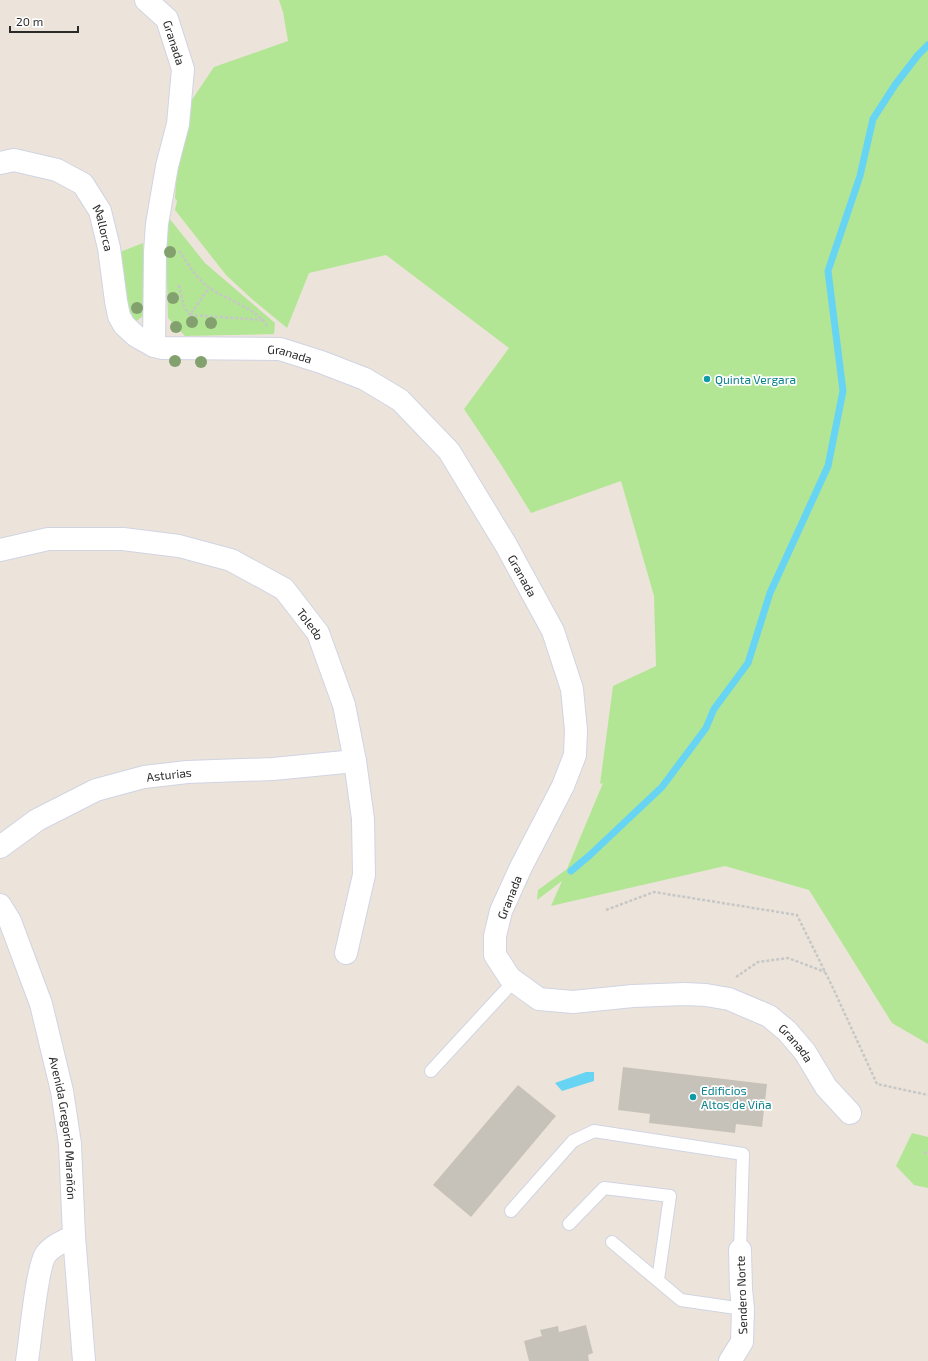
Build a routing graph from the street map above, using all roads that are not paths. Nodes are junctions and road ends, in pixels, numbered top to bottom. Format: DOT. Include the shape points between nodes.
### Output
graph roads {
  1 [pos="146,0"];
  2 [pos="0,163"];
  3 [pos="154,346"];
  4 [pos="0,550"];
  5 [pos="355,761"];
  6 [pos="0,847"];
  7 [pos="0,905"];
  8 [pos="346,953"];
  9 [pos="514,981"];
  10 [pos="431,1071"];
  11 [pos="850,1112"];
  12 [pos="511,1211"];
  13 [pos="569,1224"];
  14 [pos="74,1236"];
  15 [pos="612,1242"];
  16 [pos="740,1250"];
  17 [pos="658,1280"];
  18 [pos="743,1309"];
  19 [pos="27,1361"];
  20 [pos="84,1361"];
  21 [pos="730,1361"];
  1 -- 3 [label="street, Granada" via="167,19 183,69 178,124 167,166 157,224"];
  2 -- 3 [label="street, Mallorca" via="14,160 57,170 82,184 100,211 110,248 119,316 124,325 136,336"];
  3 -- 9 [label="street, Granada" via="280,349 365,379 400,400 449,451 506,545 553,630 572,689 576,730 575,755 563,786 501,910 495,936 495,955"];
  4 -- 5 [label="street, Toledo" via="48,539 123,539 179,546 231,560 284,588 318,633 344,705"];
  5 -- 6 [label="street, Asturias" via="273,769 187,772 144,778 96,790 37,820"];
  5 -- 8 [label="street, Toledo" via="363,819 364,876"];
  7 -- 14 [label="street, Avenida Gregorio Marañón" via="10,921 41,1004 62,1091 70,1144"];
  9 -- 10 [label="lane"];
  9 -- 11 [label="street, Granada" via="539,999 573,1002 685,994 729,999 769,1016 787,1031 805,1052 826,1087"];
  12 -- 16 [label="lane" via="573,1141 594,1131 743,1154"];
  13 -- 17 [label="lane" via="604,1188 670,1196"];
  14 -- 19 [label="street" via="54,1246 44,1255 38,1278"];
  14 -- 20 [label="street, Avenida Gregorio Marañón"];
  15 -- 17 [label="lane"];
  16 -- 18 [label="street, Sendero Norte"];
  17 -- 18 [label="lane" via="681,1300"];
  18 -- 21 [label="street, Sendero Norte" via="742,1342"];
}
